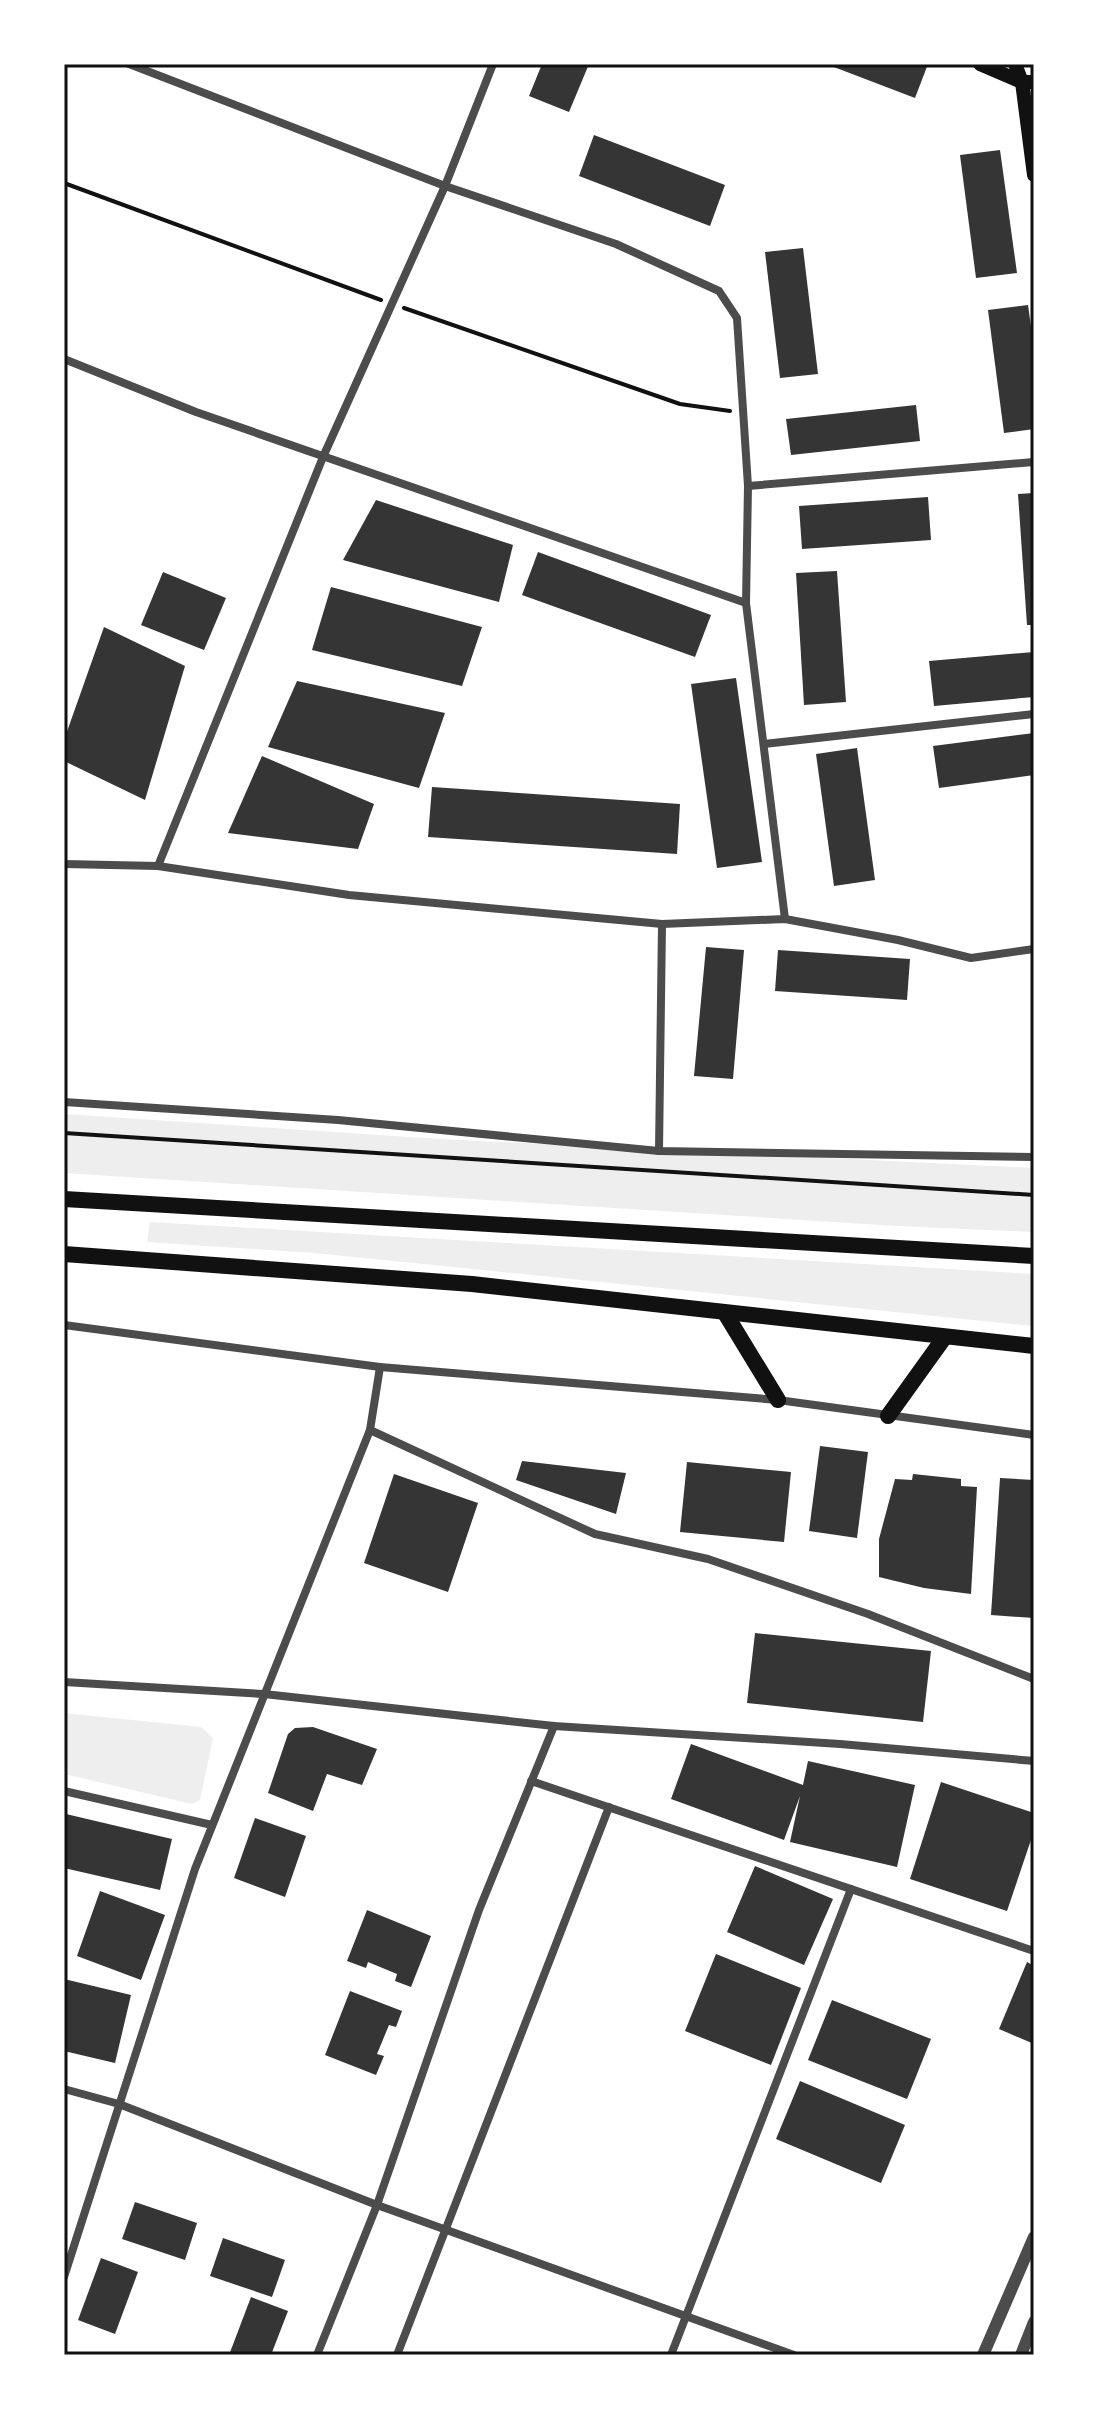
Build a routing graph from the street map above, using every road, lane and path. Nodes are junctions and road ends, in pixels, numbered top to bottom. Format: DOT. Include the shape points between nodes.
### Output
graph roads {
  1 [pos="129,64"];
  2 [pos="493,64"];
  3 [pos="980,64"];
  4 [pos="1015,64"];
  5 [pos="1028,82"];
  6 [pos="1034,175"];
  7 [pos="445,186"];
  8 [pos="64,359"];
  9 [pos="323,457"];
  10 [pos="1034,462"];
  11 [pos="748,486"];
  12 [pos="746,603"];
  13 [pos="1034,714"];
  14 [pos="764,744"];
  15 [pos="64,864"];
  16 [pos="158,866"];
  17 [pos="785,919"];
  18 [pos="662,924"];
  19 [pos="1034,949"];
  20 [pos="64,1102"];
  21 [pos="64,1133"];
  22 [pos="659,1151"];
  23 [pos="1034,1157"];
  24 [pos="1034,1195"];
  25 [pos="64,1199"];
  26 [pos="64,1254"];
  27 [pos="1034,1256"];
  28 [pos="725,1313"];
  29 [pos="64,1325"];
  30 [pos="944,1338"];
  31 [pos="1034,1346"];
  32 [pos="380,1367"];
  33 [pos="778,1400"];
  34 [pos="888,1416"];
  35 [pos="370,1430"];
  36 [pos="1034,1435"];
  37 [pos="1034,1679"];
  38 [pos="64,1682"];
  39 [pos="264,1694"];
  40 [pos="554,1726"];
  41 [pos="1034,1761"];
  42 [pos="531,1781"];
  43 [pos="64,1791"];
  44 [pos="609,1807"];
  45 [pos="212,1825"];
  46 [pos="851,1889"];
  47 [pos="1034,1951"];
  48 [pos="64,2089"];
  49 [pos="119,2104"];
  50 [pos="377,2205"];
  51 [pos="446,2229"];
  52 [pos="1034,2237"];
  53 [pos="64,2277"];
  54 [pos="688,2316"];
  55 [pos="1034,2322"];
  56 [pos="317,2355"];
  57 [pos="397,2355"];
  58 [pos="671,2355"];
  59 [pos="794,2355"];
  60 [pos="983,2355"];
  61 [pos="1021,2355"];
  1 -- 7 [label="street"];
  2 -- 7 [label="street"];
  3 -- 5 [label="main road"];
  4 -- 5 [label="main road"];
  5 -- 6 [label="main road"];
  7 -- 9 [label="street"];
  7 -- 11 [label="street" via="616,244 719,291 737,318"];
  8 -- 9 [label="street"];
  9 -- 12 [label="street"];
  9 -- 16 [label="street"];
  10 -- 11 [label="street"];
  11 -- 12 [label="street"];
  12 -- 14 [label="street"];
  13 -- 14 [label="street"];
  14 -- 17 [label="street"];
  15 -- 16 [label="street"];
  16 -- 18 [label="street" via="349,895"];
  17 -- 18 [label="street"];
  17 -- 19 [label="street" via="971,958"];
  18 -- 22 [label="street"];
  20 -- 22 [label="street" via="338,1120"];
  21 -- 24 [label="path"];
  22 -- 23 [label="street"];
  25 -- 27 [label="highway"];
  26 -- 28 [label="highway" via="472,1284"];
  28 -- 30 [label="highway"];
  28 -- 33 [label="highway"];
  29 -- 32 [label="street"];
  30 -- 31 [label="highway"];
  30 -- 34 [label="highway"];
  32 -- 33 [label="street"];
  32 -- 35 [label="street"];
  33 -- 34 [label="street"];
  34 -- 36 [label="street"];
  35 -- 37 [label="street" via="595,1534 708,1559"];
  35 -- 39 [label="street"];
  38 -- 39 [label="street"];
  39 -- 40 [label="street"];
  39 -- 45 [label="street"];
  40 -- 41 [label="street"];
  40 -- 42 [label="street"];
  42 -- 44 [label="street"];
  42 -- 50 [label="street" via="479,1910"];
  43 -- 45 [label="street"];
  44 -- 46 [label="street"];
  44 -- 51 [label="street"];
  45 -- 49 [label="street"];
  46 -- 47 [label="street"];
  46 -- 54 [label="street"];
  48 -- 49 [label="street"];
  49 -- 50 [label="street"];
  49 -- 53 [label="street"];
  50 -- 51 [label="street"];
  50 -- 56 [label="street"];
  51 -- 54 [label="street"];
  51 -- 57 [label="street"];
  52 -- 60 [label="street"];
  54 -- 58 [label="street"];
  54 -- 59 [label="street"];
  55 -- 61 [label="street"];
}
